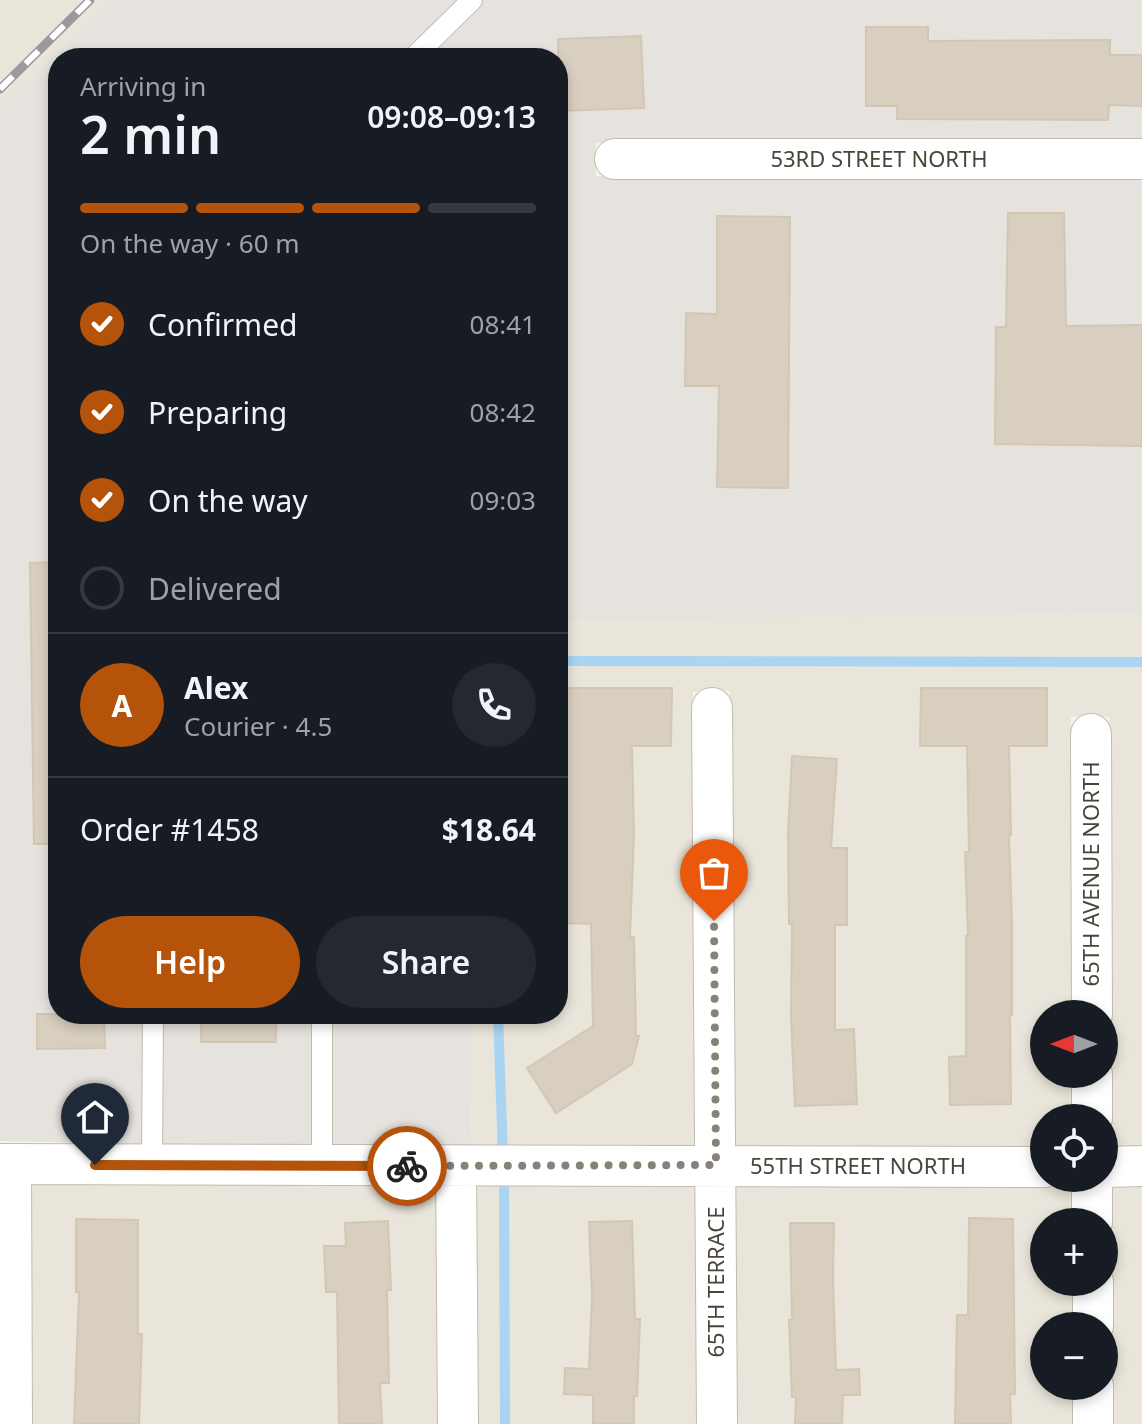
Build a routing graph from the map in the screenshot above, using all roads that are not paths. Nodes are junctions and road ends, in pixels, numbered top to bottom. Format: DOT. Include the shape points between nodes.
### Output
graph roads {
  1 [pos="472,0"];
  2 [pos="423,48"];
  3 [pos="615,159"];
  4 [pos="1142,159"];
  5 [pos="712,708"];
  6 [pos="1091,734"];
  7 [pos="1092,1000"];
  8 [pos="153,1024"];
  9 [pos="322,1024"];
  10 [pos="6,1164"];
  11 [pos="152,1165"];
  12 [pos="716,1165"];
  13 [pos="322,1166"];
  14 [pos="465,1166"];
  15 [pos="1142,1166"];
  16 [pos="1030,1167"];
  17 [pos="1118,1167"];
  18 [pos="6,1342"];
  19 [pos="1093,1400"];
  20 [pos="12,1424"];
  21 [pos="458,1424"];
  22 [pos="717,1424"];
  23 [pos="1093,1424"];
  1 -- 2 [label="lane"];
  3 -- 4 [label="street, 53RD STREET NORTH"];
  5 -- 12 [label="street, 65TH TERRACE"];
  6 -- 7 [label="street, 65TH AVENUE NORTH"];
  8 -- 11 [label="lane"];
  9 -- 13 [label="lane"];
  10 -- 11 [label="street, 55TH STREET NORTH"];
  10 -- 18 [label="street"];
  11 -- 13 [label="street, 55TH STREET NORTH"];
  12 -- 14 [label="street, 55TH STREET NORTH"];
  12 -- 16 [label="street, 55TH STREET NORTH"];
  12 -- 22 [label="street, 65TH TERRACE"];
  13 -- 14 [label="street, 55TH STREET NORTH"];
  14 -- 21 [label="street"];
  15 -- 17 [label="street"];
  18 -- 20 [label="street"];
  19 -- 23 [label="street"];
}
